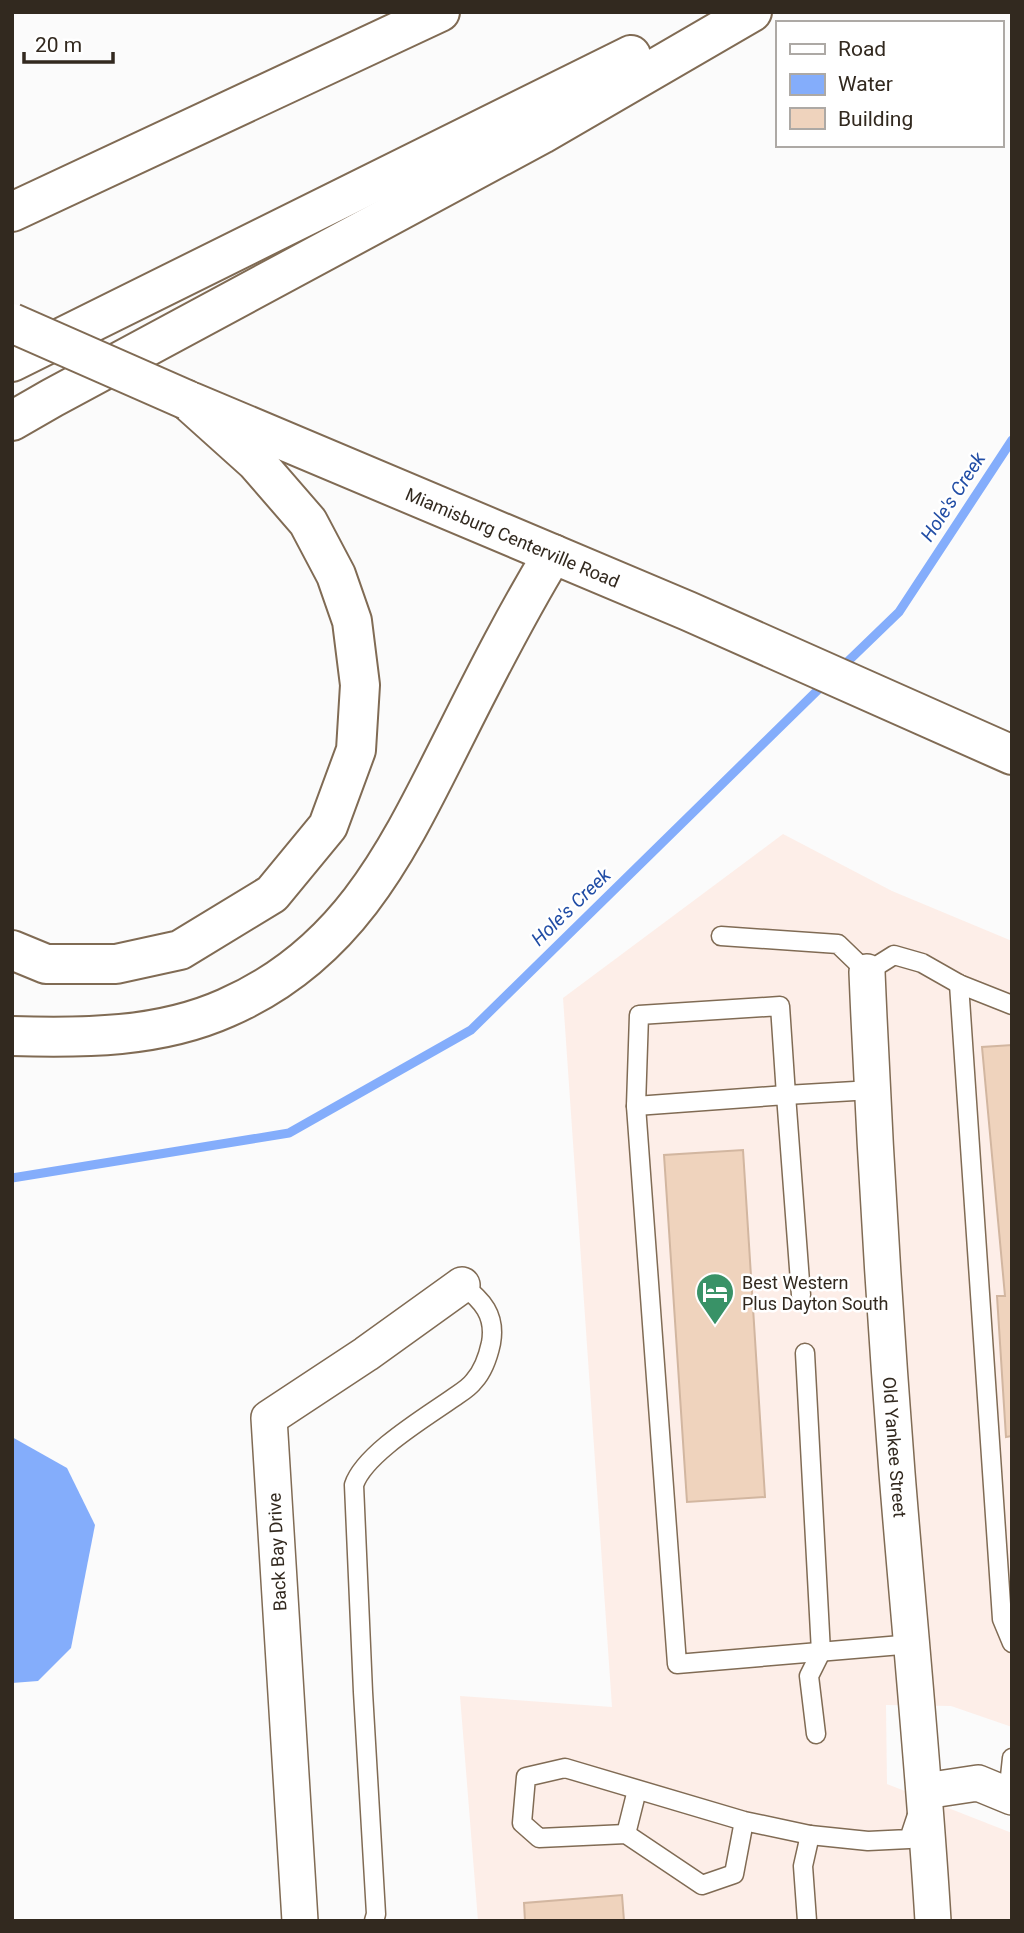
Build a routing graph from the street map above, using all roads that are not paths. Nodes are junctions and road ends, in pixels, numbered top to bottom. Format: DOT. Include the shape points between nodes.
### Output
graph roads {
  1 [pos="440,12"];
  2 [pos="718,12"];
  3 [pos="752,12"];
  4 [pos="12,212"];
  5 [pos="12,323"];
  6 [pos="12,362"];
  7 [pos="187,400"];
  8 [pos="12,421"];
  9 [pos="553,554"];
  10 [pos="1012,755"];
  11 [pos="721,936"];
  12 [pos="12,950"];
  13 [pos="867,972"];
  14 [pos="959,985"];
  15 [pos="1012,1006"];
  16 [pos="12,1036"];
  17 [pos="872,1090"];
  18 [pos="786,1095"];
  19 [pos="636,1106"];
  20 [pos="462,1285"];
  21 [pos="801,1295"];
  22 [pos="805,1353"];
  23 [pos="1012,1643"];
  24 [pos="913,1644"];
  25 [pos="821,1652"];
  26 [pos="816,1734"];
  27 [pos="1012,1758"];
  28 [pos="637,1790"];
  29 [pos="925,1791"];
  30 [pos="1010,1796"];
  31 [pos="744,1821"];
  32 [pos="625,1833"];
  33 [pos="810,1835"];
  34 [pos="300,1921"];
  35 [pos="374,1921"];
  36 [pos="807,1921"];
  37 [pos="933,1921"];
  1 -- 4 [label="main road"];
  2 -- 6 [label="main road"];
  3 -- 8 [label="main road" via="542,134"];
  5 -- 7 [label="main road, Miamisburg Centerville Road, bridge"];
  7 -- 9 [label="main road, Miamisburg Centerville Road"];
  7 -- 12 [label="main road" via="256,461 308,522 336,575 352,621 360,685 356,750 328,826 272,894 180,950 116,964 46,964"];
  9 -- 10 [label="main road, Miamisburg Centerville Road"];
  9 -- 16 [label="main road" via="516,616 401,842 339,928 298,967 224,1009 185,1022 76,1038"];
  11 -- 13 [label="lane" via="838,944"];
  13 -- 14 [label="lane" via="894,955 922,963"];
  13 -- 17 [label="street, Old Yankee Street"];
  14 -- 15 [label="lane"];
  14 -- 23 [label="lane" via="1002,1619"];
  17 -- 18 [label="lane"];
  17 -- 24 [label="street, Old Yankee Street"];
  18 -- 19 [label="lane"];
  18 -- 19 [label="lane" via="780,1006 639,1015"];
  18 -- 21 [label="lane"];
  19 -- 25 [label="lane" via="677,1664"];
  20 -- 34 [label="street, Back Bay Drive" via="269,1418"];
  20 -- 35 [label="lane" via="481,1299 489,1317 492,1335 487,1361 473,1382 358,1472 354,1485"];
  22 -- 25 [label="lane"];
  24 -- 25 [label="lane"];
  24 -- 29 [label="street, Old Yankee Street"];
  25 -- 26 [label="lane" via="809,1676"];
  27 -- 30 [label="lane"];
  28 -- 31 [label="lane"];
  28 -- 32 [label="lane"];
  28 -- 32 [label="lane" via="565,1768 526,1777 522,1823 539,1838"];
  29 -- 30 [label="street" via="978,1783"];
  29 -- 33 [label="lane" via="909,1839 868,1842"];
  29 -- 37 [label="street, Old Yankee Street"];
  31 -- 32 [label="lane" via="734,1874 702,1885"];
  31 -- 33 [label="lane"];
  33 -- 36 [label="lane" via="803,1866"];
}
